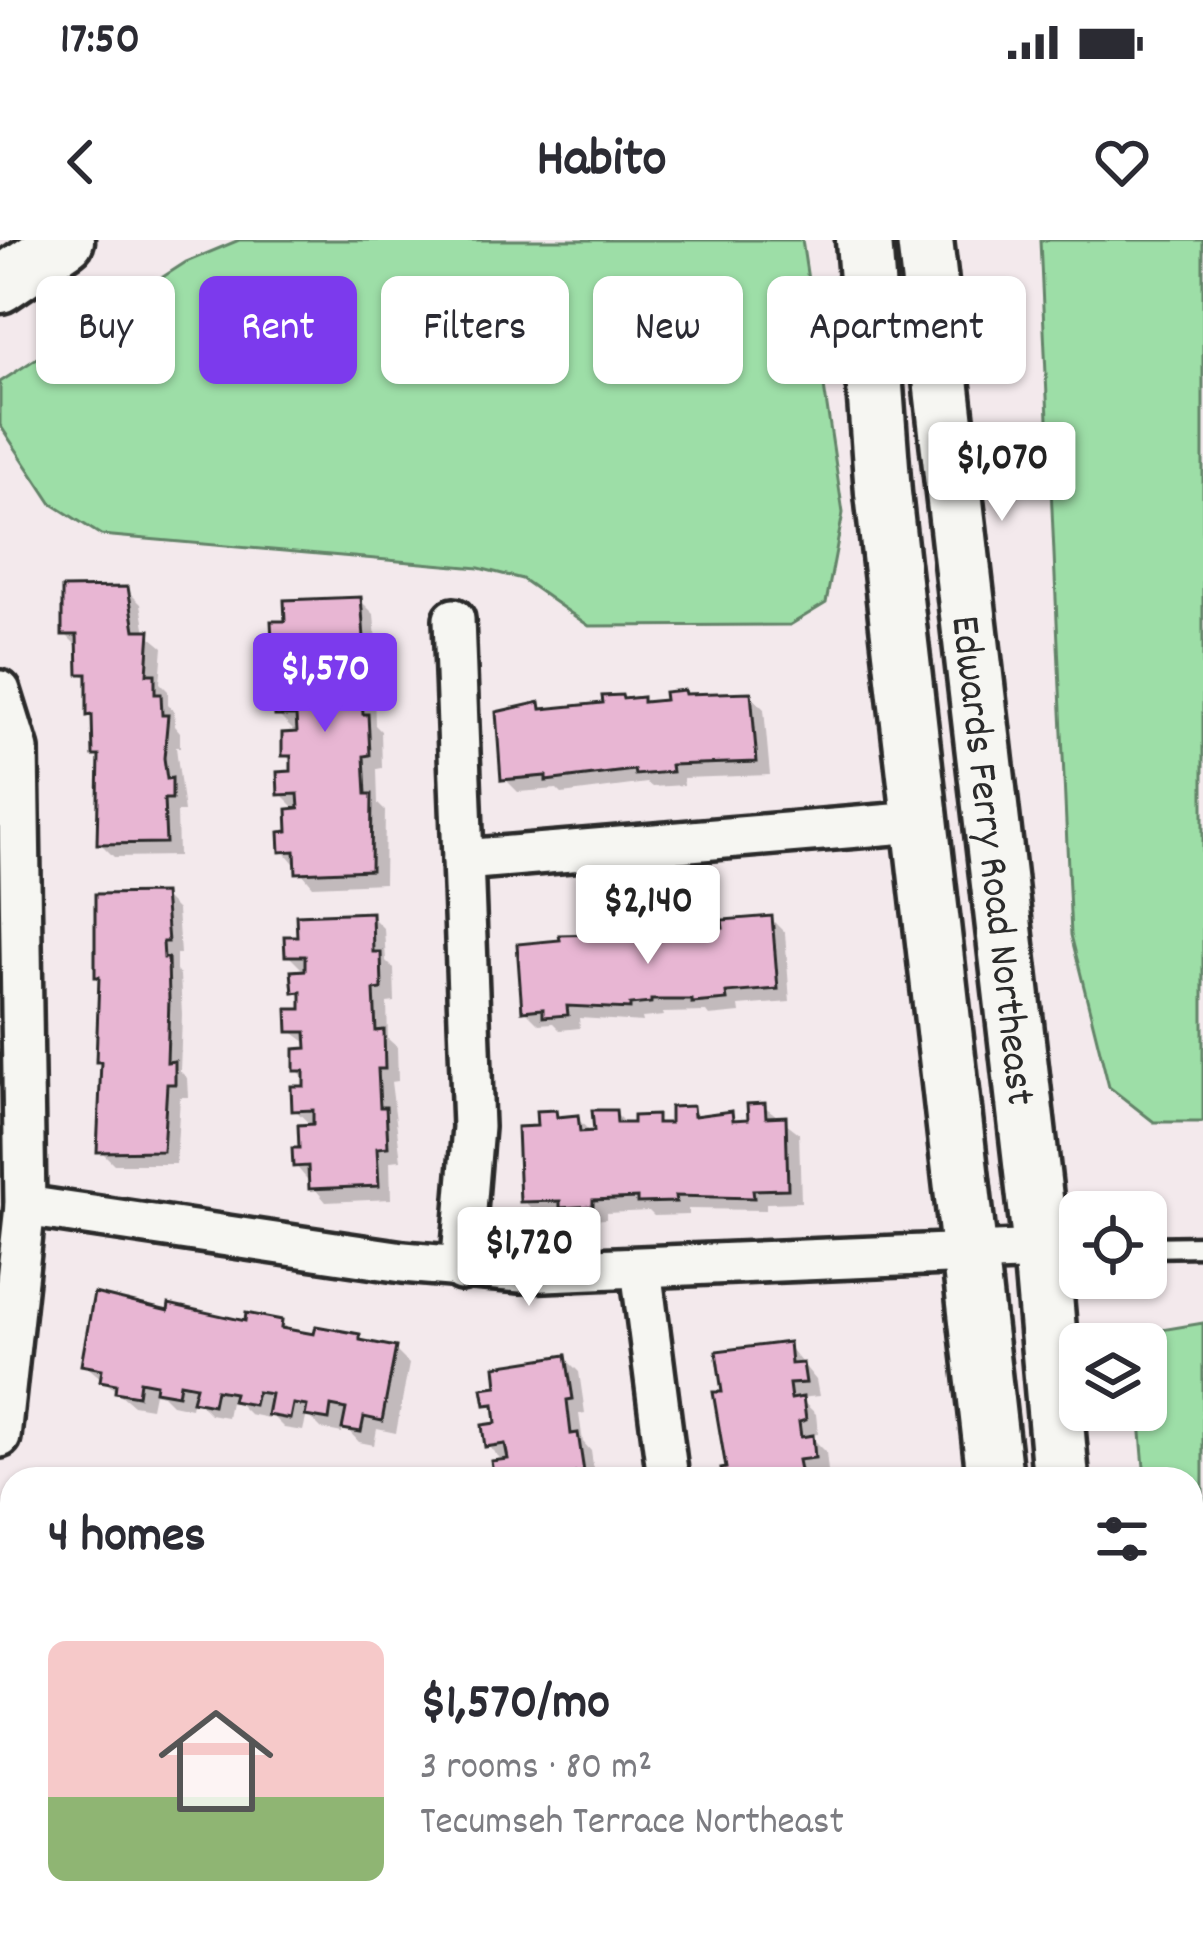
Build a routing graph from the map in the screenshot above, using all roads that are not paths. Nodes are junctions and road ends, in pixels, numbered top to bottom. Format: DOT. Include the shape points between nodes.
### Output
graph roads {
  1 [pos="67,240"];
  2 [pos="864,240"];
  3 [pos="929,256"];
  4 [pos="0,285"];
  5 [pos="454,620"];
  6 [pos="0,691"];
  7 [pos="918,822"];
  8 [pos="463,860"];
  9 [pos="25,1206"];
  10 [pos="1203,1246"];
  11 [pos="1167,1247"];
  12 [pos="1051,1250"];
  13 [pos="968,1252"];
  14 [pos="641,1268"];
  15 [pos="461,1270"];
  16 [pos="0,1437"];
  17 [pos="666,1467"];
  18 [pos="993,1467"];
  19 [pos="1060,1467"];
  1 -- 4 [label="main road"];
  2 -- 7 [label="main road, Edwards Ferry Road Northeast"];
  3 -- 12 [label="main road, Edwards Ferry Road Northeast"];
  5 -- 8 [label="street"];
  6 -- 9 [label="street" via="18,749"];
  7 -- 8 [label="street"];
  7 -- 13 [label="main road, Edwards Ferry Road Northeast"];
  8 -- 15 [label="street" via="473,1127"];
  9 -- 15 [label="street"];
  9 -- 16 [label="street"];
  10 -- 11 [label="lane"];
  12 -- 13 [label="street"];
  12 -- 19 [label="main road, Edwards Ferry Road Northeast"];
  13 -- 14 [label="street"];
  13 -- 18 [label="main road, Edwards Ferry Road Northeast"];
  14 -- 15 [label="street"];
  14 -- 17 [label="street"];
}
